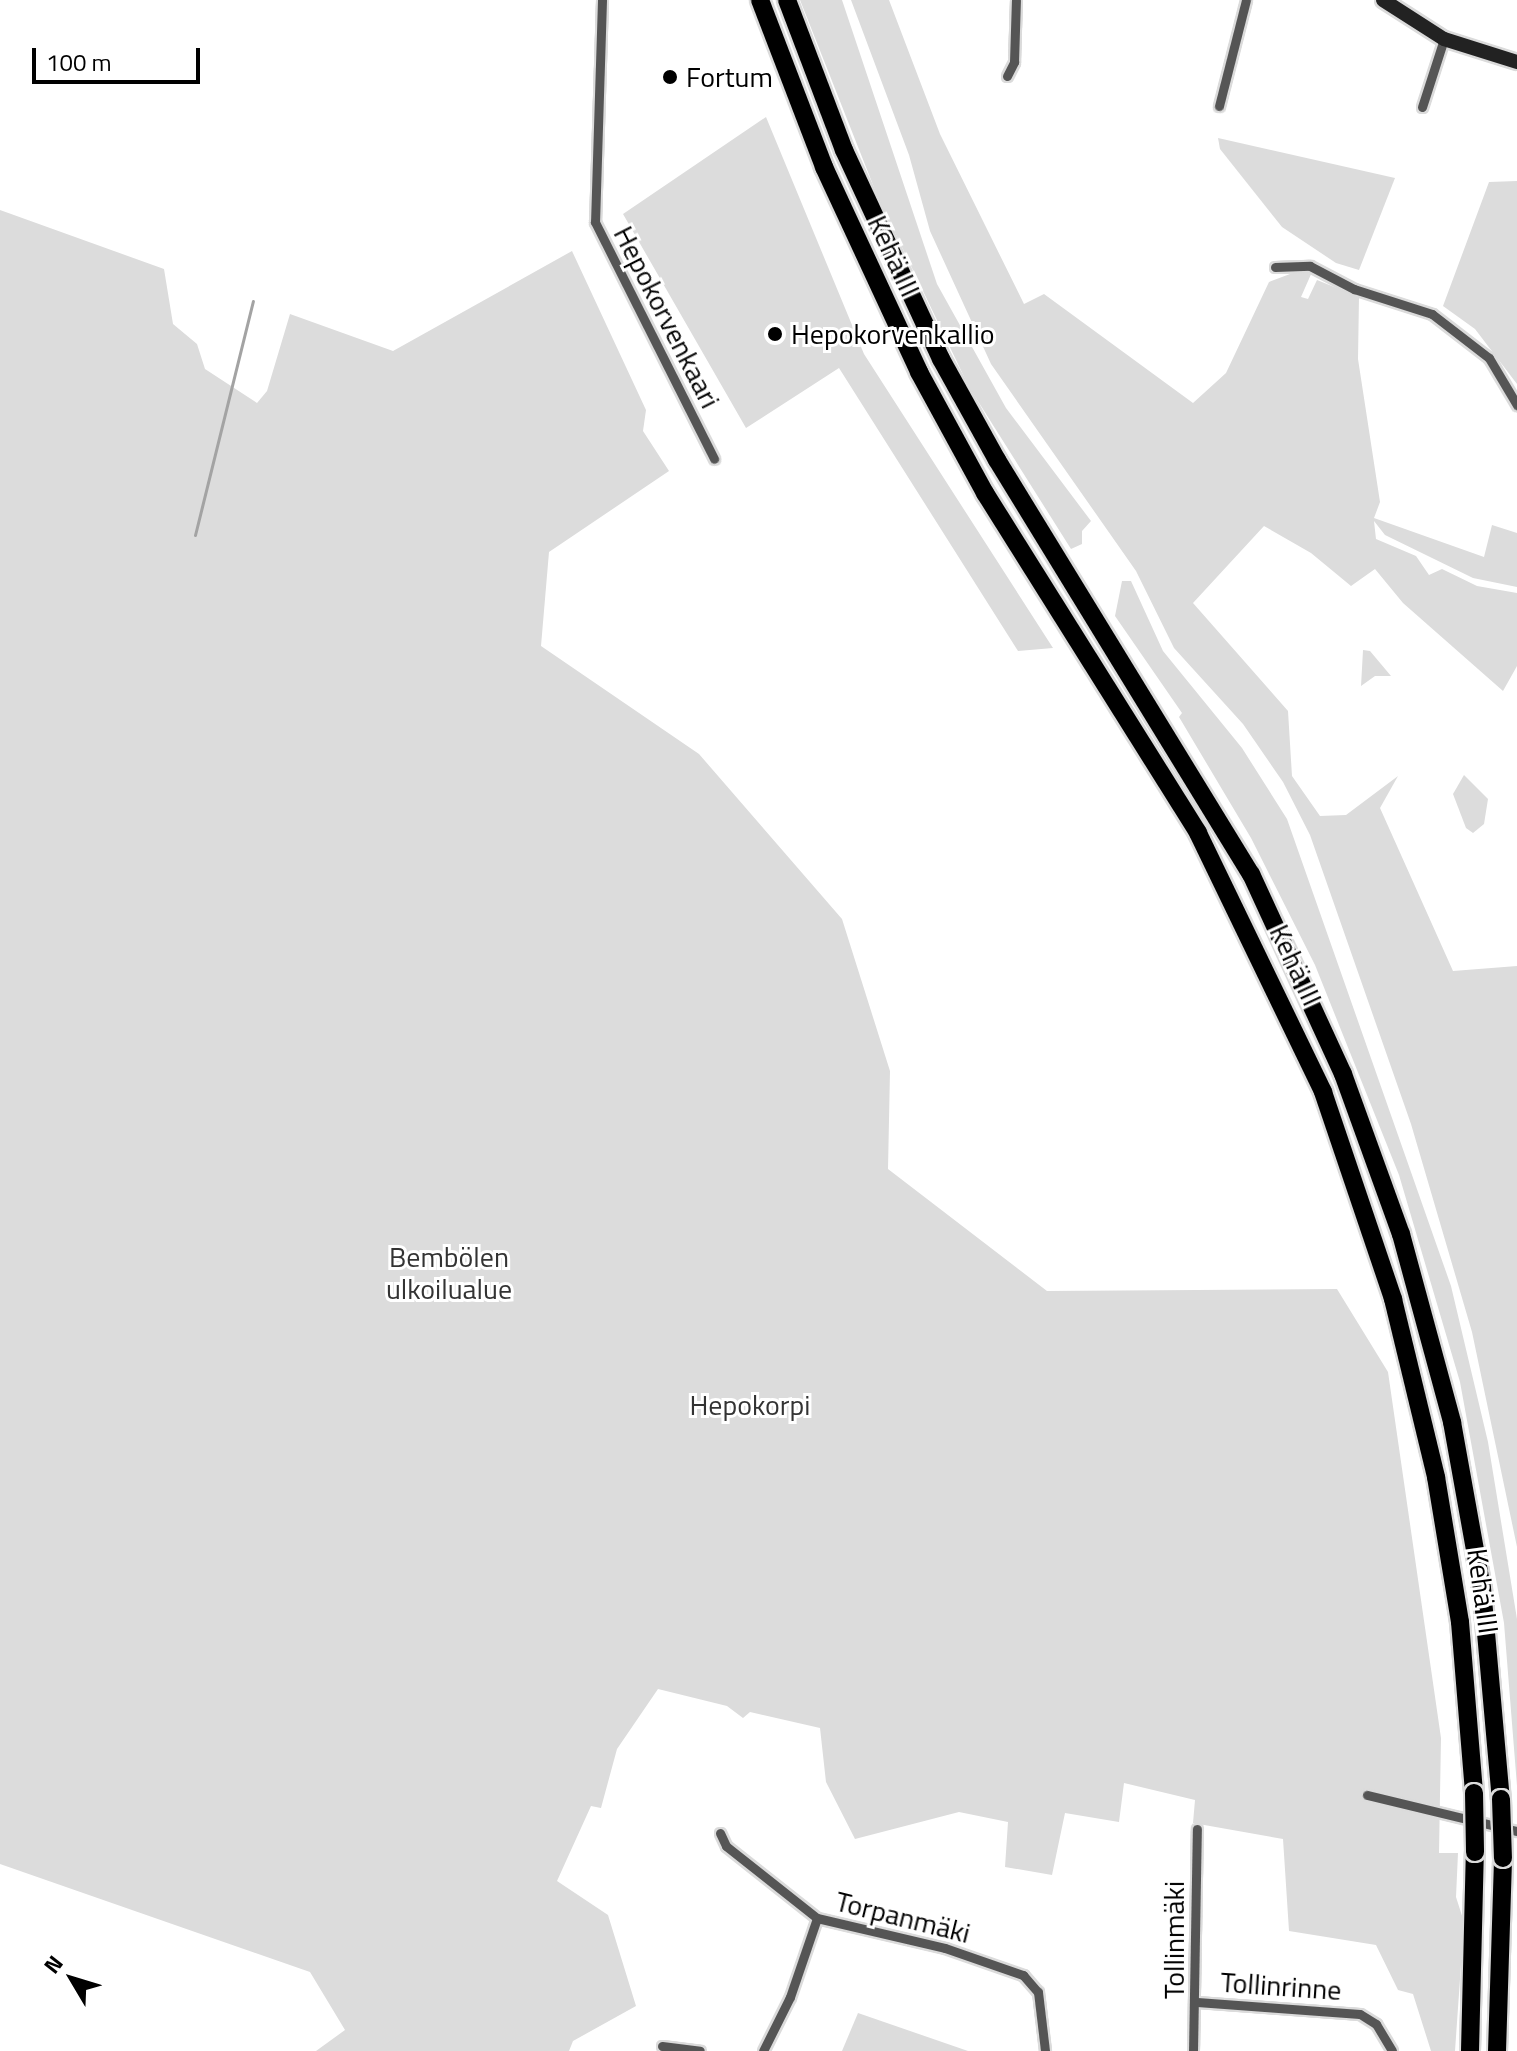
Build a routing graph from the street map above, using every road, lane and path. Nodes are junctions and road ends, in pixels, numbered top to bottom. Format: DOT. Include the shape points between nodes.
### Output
graph roads {
  1 [pos="602,0"];
  2 [pos="760,0"];
  3 [pos="787,0"];
  4 [pos="1016,0"];
  5 [pos="1246,0"];
  6 [pos="1383,0"];
  7 [pos="1444,39"];
  8 [pos="1517,62"];
  9 [pos="1007,76"];
  10 [pos="1219,106"];
  11 [pos="1422,107"];
  12 [pos="1275,267"];
  13 [pos="1517,405"];
  14 [pos="714,459"];
  15 [pos="1367,1795"];
  16 [pos="1197,1829"];
  17 [pos="1517,1831"];
  18 [pos="720,1833"];
  19 [pos="817,1918"];
  20 [pos="1197,2002"];
  21 [pos="662,2046"];
  22 [pos="700,2051"];
  23 [pos="763,2051"];
  24 [pos="1045,2051"];
  25 [pos="1193,2051"];
  26 [pos="1392,2051"];
  27 [pos="1470,2051"];
  28 [pos="1497,2051"];
  1 -- 14 [label="street, Hepokorvenkaari" via="595,222"];
  2 -- 27 [label="highway, Kehä III, bridge" via="830,182 919,372 1023,556 1198,833 1323,1092 1393,1299 1436,1477 1460,1622 1474,1793"];
  3 -- 28 [label="highway, Kehä III, bridge" via="844,150 941,359 997,460 1251,874 1343,1074 1401,1234 1452,1422 1482,1588 1503,1858"];
  4 -- 9 [label="street" via="1014,62"];
  5 -- 10 [label="street"];
  6 -- 7 [label="street"];
  7 -- 8 [label="street"];
  7 -- 11 [label="street"];
  12 -- 13 [label="street" via="1310,266 1354,289 1432,314 1489,358"];
  15 -- 17 [label="street"];
  16 -- 20 [label="street, Tollinmäki"];
  18 -- 19 [label="street, Torpanmäki" via="726,1846"];
  19 -- 23 [label="street" via="790,1997"];
  19 -- 24 [label="street, Torpanmäki" via="945,1948 1023,1975 1038,1992"];
  20 -- 25 [label="street, Tollinmäki"];
  20 -- 26 [label="street, Tollinrinne" via="1360,2014 1376,2024"];
  21 -- 22 [label="street"];
}
